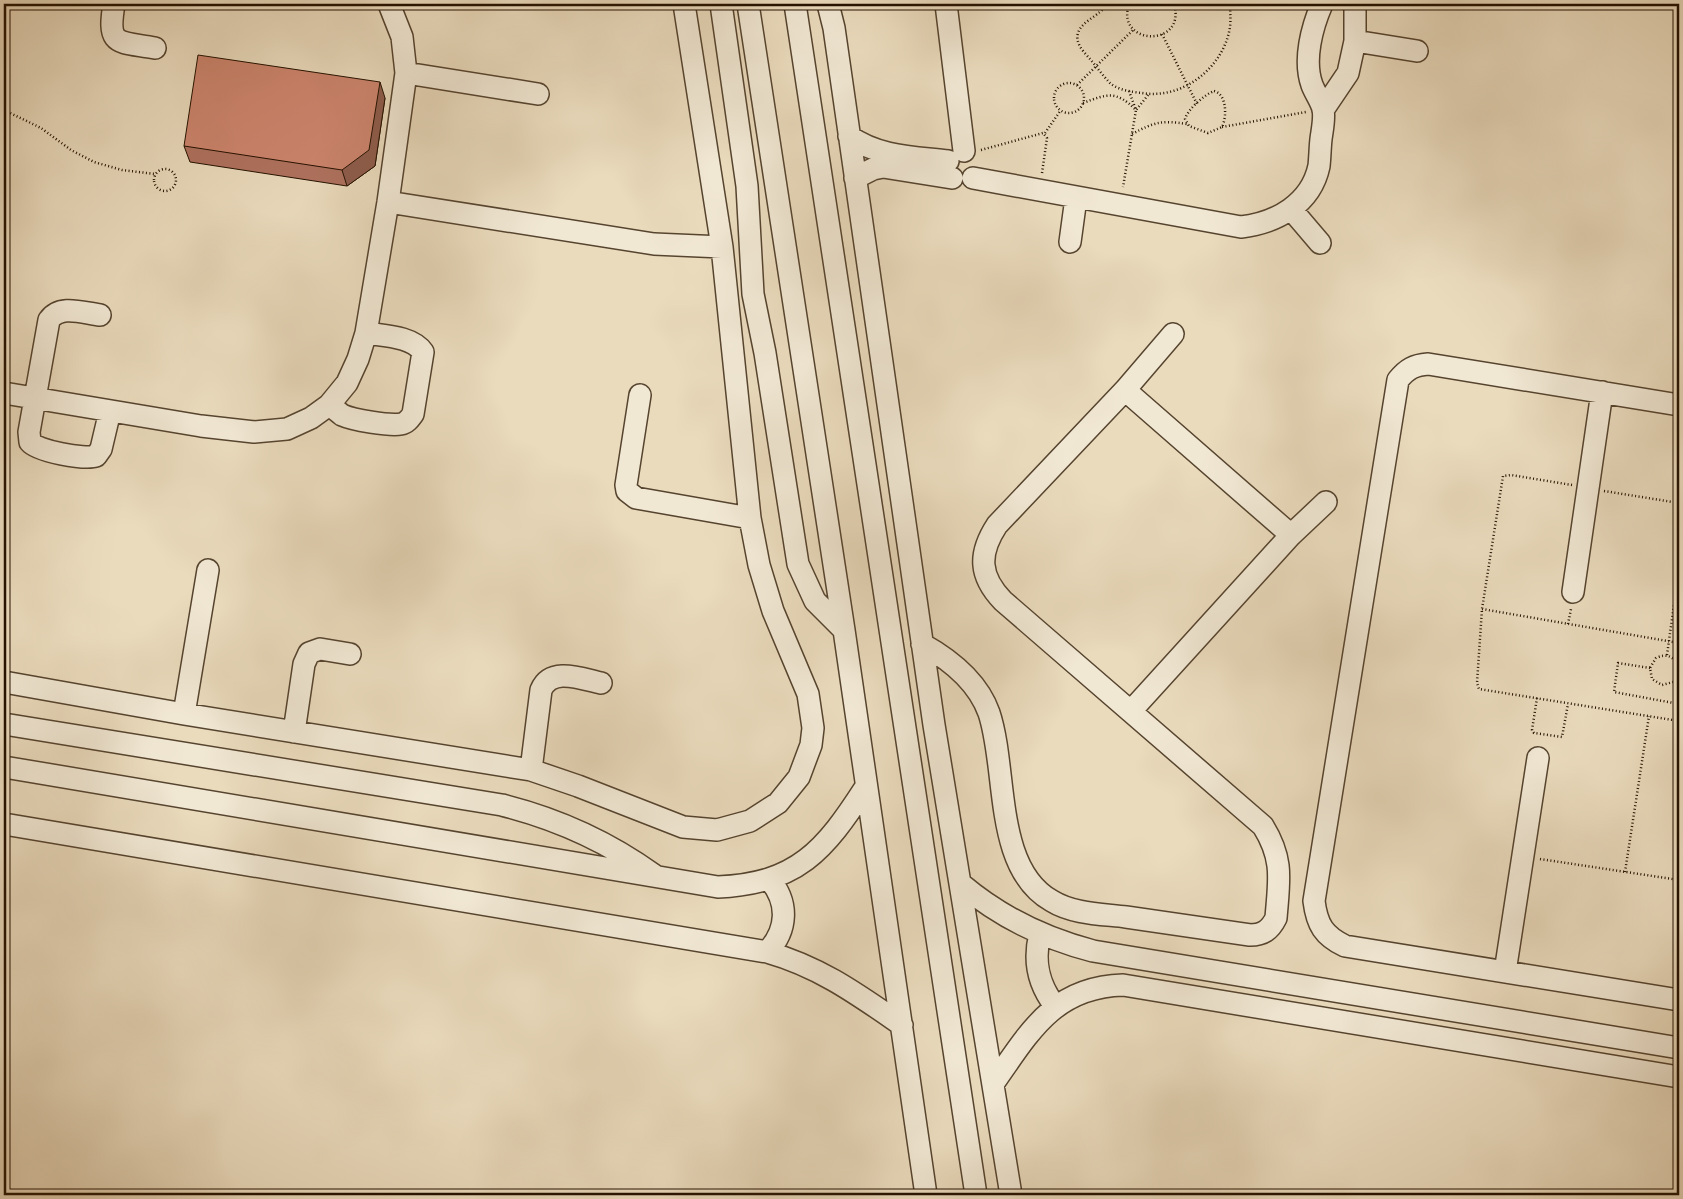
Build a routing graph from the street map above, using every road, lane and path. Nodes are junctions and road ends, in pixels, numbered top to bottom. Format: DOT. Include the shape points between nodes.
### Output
graph roads {
  1 [pos="114,4"];
  2 [pos="389,4"];
  3 [pos="684,4"];
  4 [pos="720,4"];
  5 [pos="748,4"];
  6 [pos="795,4"];
  7 [pos="828,4"];
  8 [pos="946,4"];
  9 [pos="1106,4"];
  10 [pos="1129,4"];
  11 [pos="1174,4"];
  12 [pos="1230,4"];
  13 [pos="1322,4"];
  14 [pos="1355,4"];
  15 [pos="1134,30"];
  16 [pos="1162,34"];
  17 [pos="1355,41"];
  18 [pos="155,48"];
  19 [pos="1417,51"];
  20 [pos="1096,66"];
  21 [pos="406,73"];
  22 [pos="1077,85"];
  23 [pos="1188,85"];
  24 [pos="1129,91"];
  25 [pos="538,94"];
  26 [pos="1149,94"];
  27 [pos="1083,104"];
  28 [pos="1197,104"];
  29 [pos="4,110"];
  30 [pos="1061,110"];
  31 [pos="1136,110"];
  32 [pos="1323,110"];
  33 [pos="1187,124"];
  34 [pos="1222,127"];
  35 [pos="1045,134"];
  36 [pos="1132,134"];
  37 [pos="849,136"];
  38 [pos="959,161"];
  39 [pos="156,174"];
  40 [pos="855,178"];
  41 [pos="1040,191"];
  42 [pos="1076,198"];
  43 [pos="388,202"];
  44 [pos="1120,206"];
  45 [pos="1291,209"];
  46 [pos="1070,242"];
  47 [pos="1320,243"];
  48 [pos="722,247"];
  49 [pos="100,316"];
  50 [pos="366,333"];
  51 [pos="1173,334"];
  52 [pos="1125,390"];
  53 [pos="1602,392"];
  54 [pos="4,393"];
  55 [pos="640,395"];
  56 [pos="35,398"];
  57 [pos="329,405"];
  58 [pos="1679,405"];
  59 [pos="110,411"];
  60 [pos="1588,488"];
  61 [pos="1326,502"];
  62 [pos="1679,503"];
  63 [pos="750,518"];
  64 [pos="1291,535"];
  65 [pos="1679,568"];
  66 [pos="208,570"];
  67 [pos="1574,592"];
  68 [pos="1482,610"];
  69 [pos="844,630"];
  70 [pos="1669,642"];
  71 [pos="1679,643"];
  72 [pos="922,644"];
  73 [pos="350,654"];
  74 [pos="1667,655"];
  75 [pos="1679,666"];
  76 [pos="1650,668"];
  77 [pos="1679,673"];
  78 [pos="4,682"];
  79 [pos="601,683"];
  80 [pos="1537,698"];
  81 [pos="1568,703"];
  82 [pos="1679,704"];
  83 [pos="1131,711"];
  84 [pos="184,714"];
  85 [pos="1649,716"];
  86 [pos="1679,721"];
  87 [pos="4,724"];
  88 [pos="934,725"];
  89 [pos="905,729"];
  90 [pos="294,732"];
  91 [pos="1538,758"];
  92 [pos="4,767"];
  93 [pos="532,770"];
  94 [pos="866,788"];
  95 [pos="4,824"];
  96 [pos="1523,856"];
  97 [pos="1625,872"];
  98 [pos="658,878"];
  99 [pos="769,879"];
  100 [pos="1679,880"];
  101 [pos="960,884"];
  102 [pos="1040,934"];
  103 [pos="767,952"];
  104 [pos="1505,972"];
  105 [pos="1679,1000"];
  106 [pos="1055,1006"];
  107 [pos="902,1025"];
  108 [pos="1679,1048"];
  109 [pos="1679,1077"];
  110 [pos="993,1084"];
  111 [pos="926,1195"];
  112 [pos="976,1195"];
  113 [pos="1011,1195"];
  1 -- 18 [label="street" via="110,28 115,39"];
  2 -- 21 [label="street" via="402,36"];
  3 -- 48 [label="street"];
  4 -- 69 [label="street" via="747,186 753,294 798,564 815,601"];
  5 -- 69 [label="street"];
  6 -- 89 [label="street"];
  7 -- 37 [label="street"];
  8 -- 38 [label="street"];
  9 -- 20 [label="path" via="1077,34 1080,47"];
  10 -- 15 [label="path" via="1127,16"];
  11 -- 16 [label="path" via="1176,17"];
  12 -- 23 [label="path" via="1230,27 1223,50 1208,70"];
  13 -- 32 [label="street" via="1314,24 1309,63 1311,83"];
  14 -- 17 [label="street"];
  15 -- 16 [label="path" via="1147,37"];
  15 -- 20 [label="path"];
  16 -- 23 [label="path"];
  17 -- 19 [label="street"];
  17 -- 32 [label="street" via="1348,73"];
  20 -- 22 [label="path"];
  20 -- 24 [label="path" via="1111,84"];
  21 -- 25 [label="street"];
  21 -- 43 [label="street"];
  22 -- 27 [label="path" via="1083,93"];
  22 -- 30 [label="path" via="1062,84 1055,92 1055,102"];
  23 -- 26 [label="path" via="1169,92"];
  23 -- 28 [label="path"];
  24 -- 26 [label="path"];
  24 -- 31 [label="path"];
  26 -- 31 [label="path"];
  27 -- 30 [label="path" via="1076,111"];
  27 -- 31 [label="path" via="1105,94 1115,95"];
  28 -- 33 [label="path" via="1186,116"];
  28 -- 34 [label="path" via="1211,92 1219,93 1223,98 1225,118"];
  29 -- 39 [label="path" via="41,128 94,162 122,170"];
  30 -- 35 [label="path"];
  31 -- 36 [label="path"];
  32 -- 34 [label="path"];
  32 -- 45 [label="street" via="1319,167 1313,183"];
  33 -- 34 [label="path" via="1208,133"];
  33 -- 36 [label="path" via="1166,120"];
  35 -- 38 [label="path"];
  35 -- 41 [label="path"];
  36 -- 44 [label="path"];
  37 -- 38 [label="street" via="881,152"];
  37 -- 40 [label="street"];
  38 -- 40 [label="street" via="883,167"];
  38 -- 41 [label="street" via="962,182 973,178"];
  39 -- 39 [label="path" via="154,184 157,188 166,192 175,186 173,172 164,169"];
  40 -- 72 [label="street"];
  41 -- 42 [label="street"];
  42 -- 44 [label="street"];
  42 -- 46 [label="street"];
  43 -- 48 [label="street" via="654,244"];
  43 -- 50 [label="street"];
  44 -- 45 [label="street" via="1241,226 1259,225"];
  45 -- 47 [label="street"];
  48 -- 63 [label="street"];
  49 -- 56 [label="street" via="65,310 49,320"];
  50 -- 57 [label="street" via="347,383"];
  50 -- 57 [label="street" via="410,341 423,352 413,414 402,424 394,424 360,420 343,415"];
  51 -- 52 [label="street"];
  52 -- 64 [label="street"];
  52 -- 83 [label="street" via="998,525 983,556 984,573 991,588"];
  53 -- 58 [label="street"];
  53 -- 60 [label="street"];
  53 -- 104 [label="street" via="1428,364 1416,365 1405,371 1394,392 1314,901 1316,916 1328,938 1344,946"];
  54 -- 56 [label="street"];
  55 -- 63 [label="street" via="626,485 631,495"];
  56 -- 59 [label="street"];
  56 -- 59 [label="street" via="28,437 33,446 87,458 96,456 101,449"];
  57 -- 59 [label="street" via="287,429 254,432"];
  60 -- 62 [label="path"];
  60 -- 67 [label="street"];
  60 -- 68 [label="path" via="1503,476"];
  61 -- 64 [label="street"];
  63 -- 93 [label="street" via="771,604 812,711 811,745 790,791 772,808 750,821 717,830 700,830 667,822"];
  64 -- 83 [label="street"];
  65 -- 70 [label="path"];
  66 -- 84 [label="street"];
  68 -- 70 [label="path"];
  68 -- 80 [label="path" via="1479,689"];
  69 -- 94 [label="street"];
  70 -- 71 [label="path"];
  70 -- 74 [label="path"];
  72 -- 83 [label="street" via="961,672 989,713 1014,855 1024,875 1040,893 1060,905 1082,911 1250,935 1266,931 1276,918 1280,866 1263,826"];
  72 -- 88 [label="street"];
  73 -- 90 [label="street" via="320,649 309,653 304,664"];
  74 -- 75 [label="path"];
  74 -- 76 [label="path" via="1656,658"];
  76 -- 77 [label="path" via="1652,679 1662,685 1673,682"];
  76 -- 82 [label="path" via="1618,663 1614,692"];
  78 -- 84 [label="street"];
  79 -- 93 [label="street" via="558,676 547,680 541,690"];
  80 -- 81 [label="path"];
  80 -- 81 [label="path" via="1534,733 1562,737"];
  81 -- 85 [label="path"];
  84 -- 90 [label="street"];
  85 -- 86 [label="path"];
  85 -- 97 [label="path"];
  87 -- 98 [label="street" via="502,805 569,825 615,849"];
  88 -- 89 [label="street"];
  88 -- 101 [label="street"];
  89 -- 112 [label="street"];
  90 -- 93 [label="street"];
  91 -- 96 [label="street"];
  92 -- 98 [label="street"];
  94 -- 99 [label="street" via="826,844 800,865"];
  94 -- 107 [label="street"];
  95 -- 103 [label="street"];
  96 -- 97 [label="path"];
  96 -- 104 [label="street"];
  97 -- 100 [label="path"];
  98 -- 99 [label="street" via="718,887"];
  99 -- 103 [label="street" via="779,894 784,912 782,930"];
  101 -- 102 [label="street" via="1002,916"];
  101 -- 110 [label="street"];
  102 -- 106 [label="street" via="1037,967 1043,988"];
  102 -- 108 [label="street" via="1070,946 1115,956"];
  103 -- 107 [label="street" via="828,976"];
  104 -- 105 [label="street"];
  106 -- 109 [label="street" via="1094,988 1137,987"];
  106 -- 110 [label="street" via="1033,1027"];
  107 -- 111 [label="street"];
  110 -- 113 [label="street"];
}
